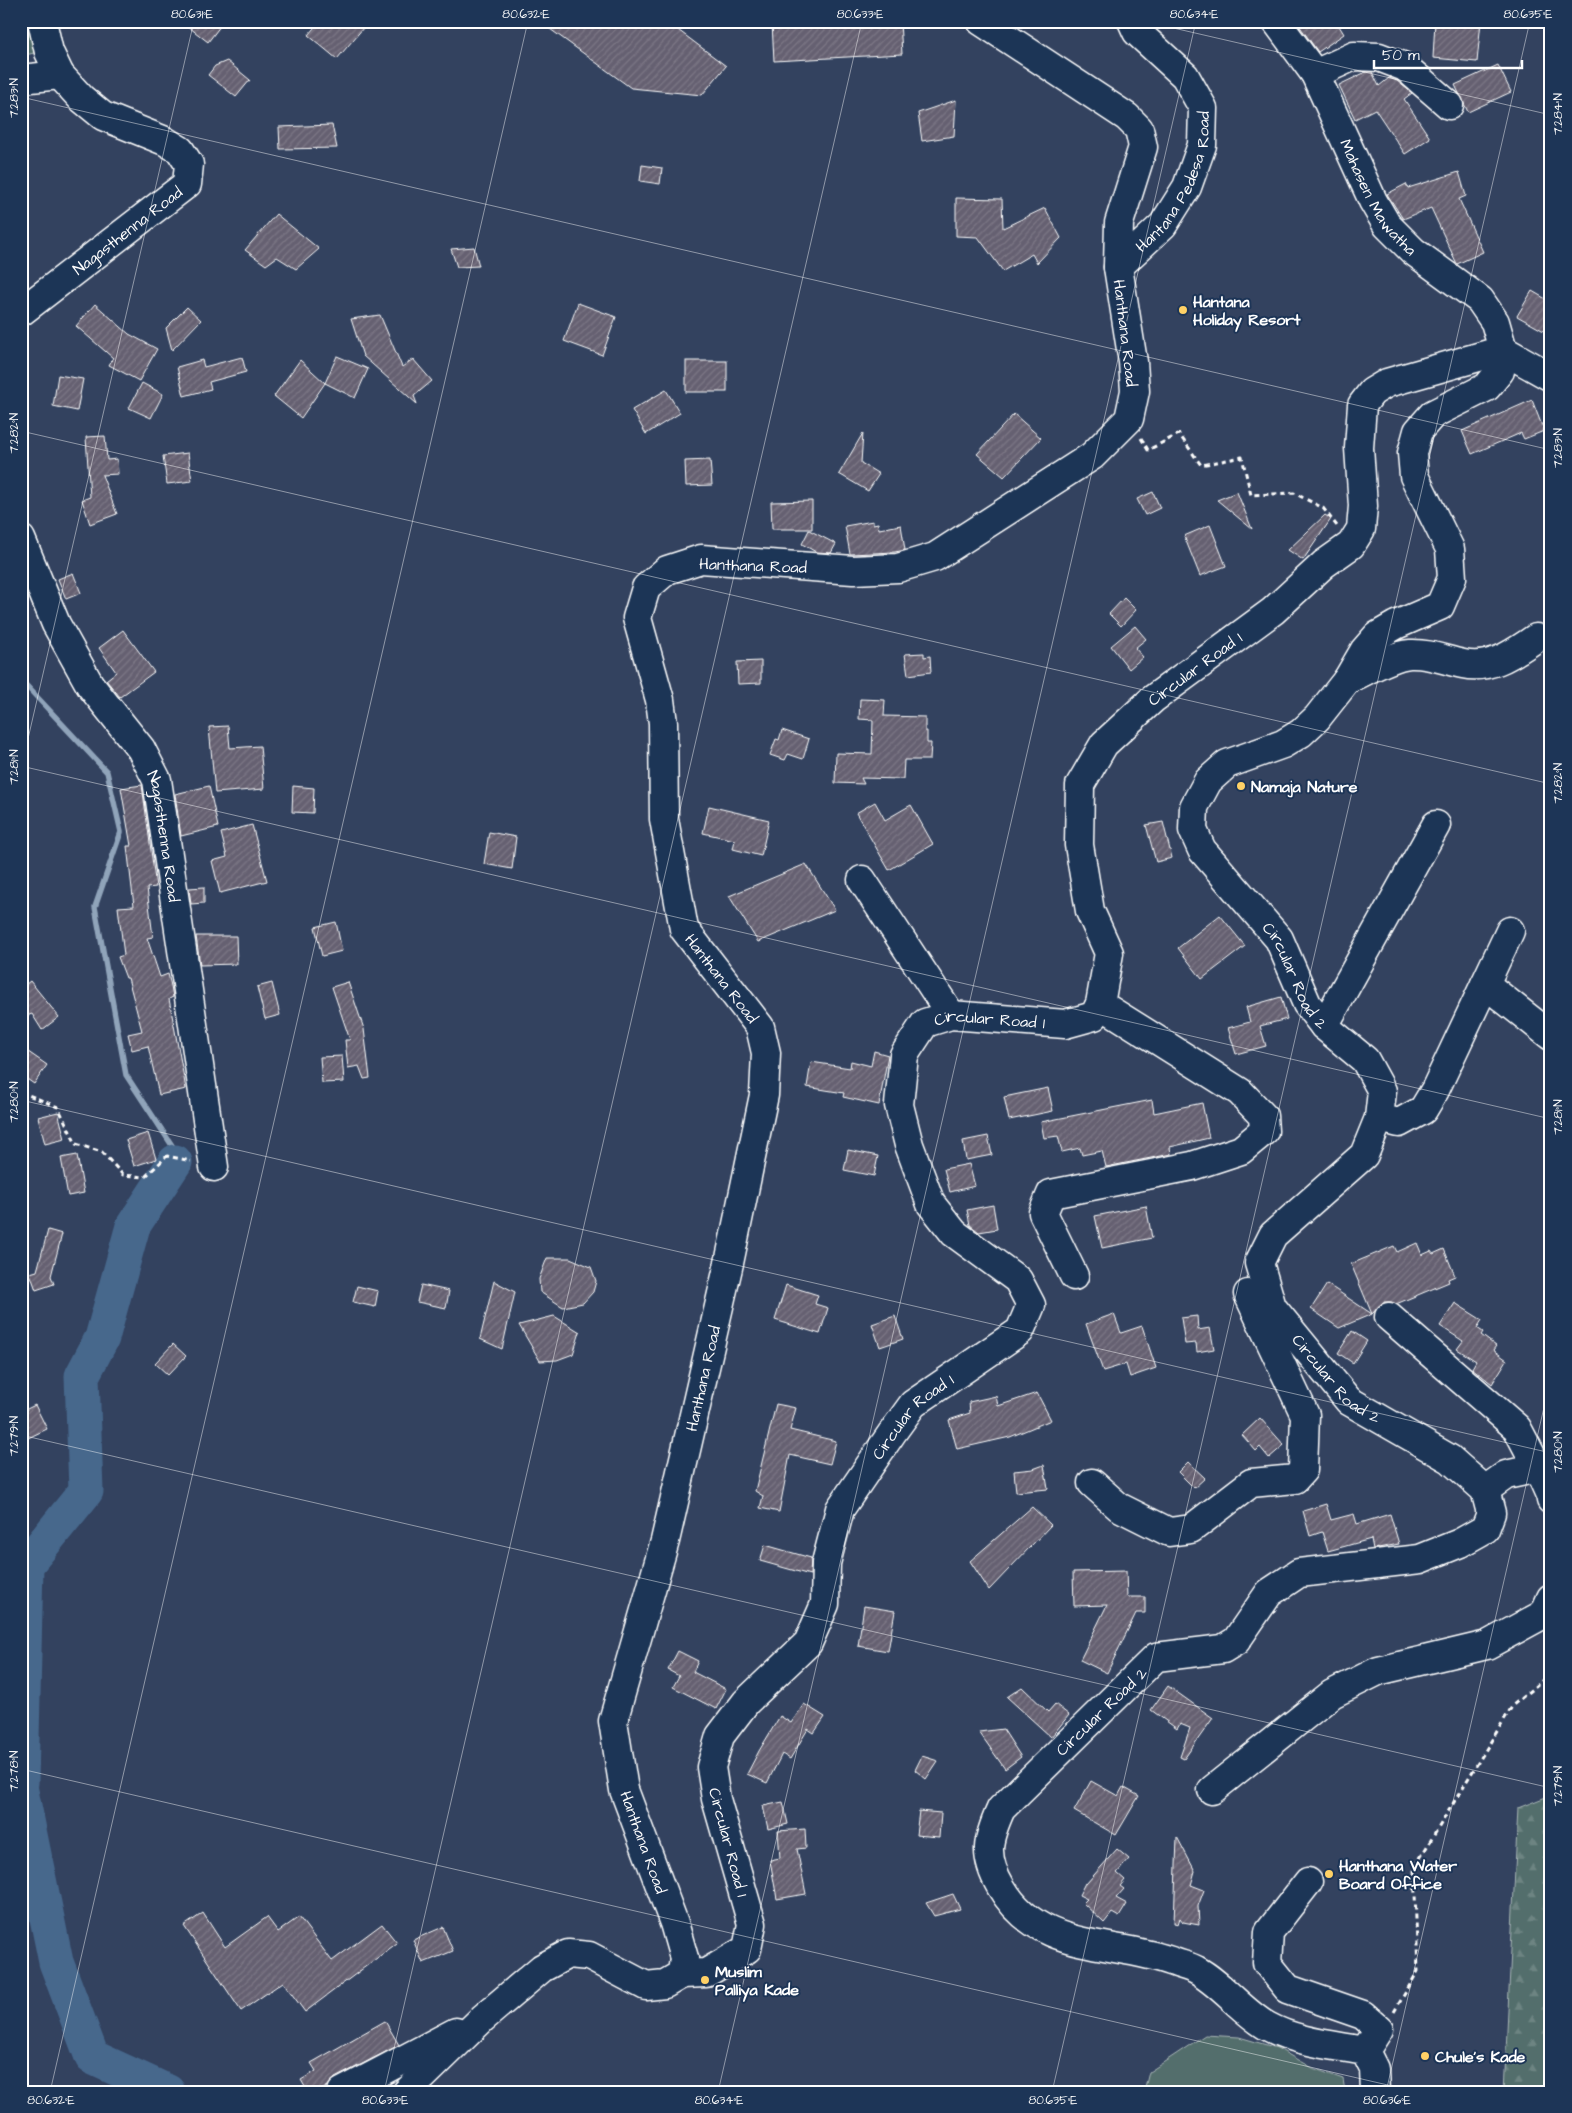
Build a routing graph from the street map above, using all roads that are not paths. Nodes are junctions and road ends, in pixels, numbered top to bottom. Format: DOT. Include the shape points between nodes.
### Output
graph roads {
  1 [pos="42,21"];
  2 [pos="981,21"];
  3 [pos="1132,21"];
  4 [pos="1276,21"];
  5 [pos="1315,74"];
  6 [pos="60,76"];
  7 [pos="21,79"];
  8 [pos="1449,104"];
  9 [pos="1118,267"];
  10 [pos="21,312"];
  11 [pos="1503,350"];
  12 [pos="1551,377"];
  13 [pos="21,539"];
  14 [pos="1536,638"];
  15 [pos="1347,680"];
  16 [pos="1436,825"];
  17 [pos="862,880"];
  18 [pos="1510,931"];
  19 [pos="1485,984"];
  20 [pos="1100,1004"];
  21 [pos="951,1015"];
  22 [pos="1324,1026"];
  23 [pos="1551,1036"];
  24 [pos="1379,1118"];
  25 [pos="214,1167"];
  26 [pos="1259,1263"];
  27 [pos="1074,1276"];
  28 [pos="1389,1317"];
  29 [pos="1538,1468"];
  30 [pos="1092,1483"];
  31 [pos="1485,1490"];
  32 [pos="1551,1500"];
  33 [pos="1551,1598"];
  34 [pos="1212,1790"];
  35 [pos="1308,1882"];
  36 [pos="682,1974"];
  37 [pos="483,2018"];
  38 [pos="1372,2040"];
  39 [pos="342,2092"];
  40 [pos="407,2092"];
  41 [pos="1375,2092"];
  1 -- 6 [label="street, Nagasthenna Road" via="49,52"];
  2 -- 9 [label="street, Hanthana Road" via="1127,117 1139,129 1143,147 1119,223"];
  3 -- 9 [label="street, Hantana Pedesa Road" via="1137,32 1185,76 1202,108 1202,145 1187,187 1163,225"];
  4 -- 5 [label="street, Mahasen Mawatha"];
  5 -- 8 [label="street" via="1354,56 1379,57 1405,67"];
  5 -- 11 [label="street, Mahasen Mawatha" via="1387,225 1413,251 1480,300 1495,322"];
  6 -- 7 [label="street"];
  6 -- 10 [label="street, Nagasthenna Road" via="103,116 165,140 180,150 189,164 187,184"];
  9 -- 36 [label="street, Hanthana Road" via="1135,390 1129,419 1092,456 935,557 898,568 853,570 702,560 667,570 646,588 637,618 660,700 664,819 684,930 760,1027 766,1053 764,1095 727,1272 665,1542 613,1721 624,1790 674,1923 684,1958"];
  11 -- 12 [label="street"];
  11 -- 15 [label="street, Circular Road 2" via="1500,371 1487,387 1434,414 1418,431 1412,453 1414,476 1450,549 1452,578 1440,606 1377,636"];
  11 -- 20 [label="street, Circular Road 1" via="1387,384 1372,392 1362,406 1359,448 1361,529 1351,544 1273,611 1153,699 1104,744 1080,785 1079,845 1090,911 1109,953"];
  13 -- 25 [label="street, Nagasthenna Road" via="56,624 90,685 141,749 157,780"];
  14 -- 15 [label="street" via="1500,661 1481,666 1426,654 1407,654"];
  15 -- 22 [label="street, Circular Road 2" via="1301,733 1283,744 1227,764 1208,781 1194,807 1193,830 1202,850 1279,939 1307,1004"];
  16 -- 22 [label="street"];
  17 -- 21 [label="street"];
  18 -- 19 [label="street"];
  19 -- 23 [label="street"];
  19 -- 24 [label="street" via="1423,1110 1399,1123"];
  20 -- 21 [label="street, Circular Road 1" via="1094,1016 1065,1024"];
  20 -- 27 [label="street" via="1240,1092 1263,1116 1264,1131 1241,1150 1192,1166 1051,1194 1043,1213"];
  21 -- 36 [label="street, Circular Road 1" via="925,1024 904,1054 899,1105 909,1145 931,1204 954,1233 1018,1280 1031,1305 1020,1331 913,1404 892,1433 840,1509 826,1563 825,1604 808,1643 746,1702 720,1736 711,1767 716,1799 752,1924 747,1949 706,1973"];
  22 -- 24 [label="street, Circular Road 2" via="1365,1060 1382,1092"];
  24 -- 26 [label="street, Circular Road 2" via="1364,1155 1273,1235"];
  26 -- 30 [label="street" via="1250,1274 1248,1293 1306,1416 1303,1470 1296,1479 1251,1483 1191,1529 1169,1532 1119,1507"];
  26 -- 31 [label="street, Circular Road 2" via="1272,1307 1348,1401 1450,1459"];
  28 -- 29 [label="street" via="1517,1428"];
  29 -- 31 [label="street" via="1506,1475"];
  29 -- 32 [label="street"];
  31 -- 38 [label="street, Circular Road 2" via="1491,1513 1485,1529 1460,1543 1420,1559 1299,1573 1269,1593 1236,1641 1223,1649 1156,1657 1001,1809 989,1836 990,1869 1011,1905 1032,1923 1080,1943 1160,1957 1196,1970 1267,2026 1300,2039"];
  33 -- 34 [label="street" via="1544,1614 1487,1645 1378,1671 1332,1694"];
  35 -- 38 [label="street" via="1269,1932 1267,1963 1288,1988 1362,2015"];
  36 -- 37 [label="street" via="665,1984 646,1986 590,1956 568,1954 542,1968"];
  37 -- 39 [label="street"];
  37 -- 40 [label="street"];
  38 -- 41 [label="street"];
}
